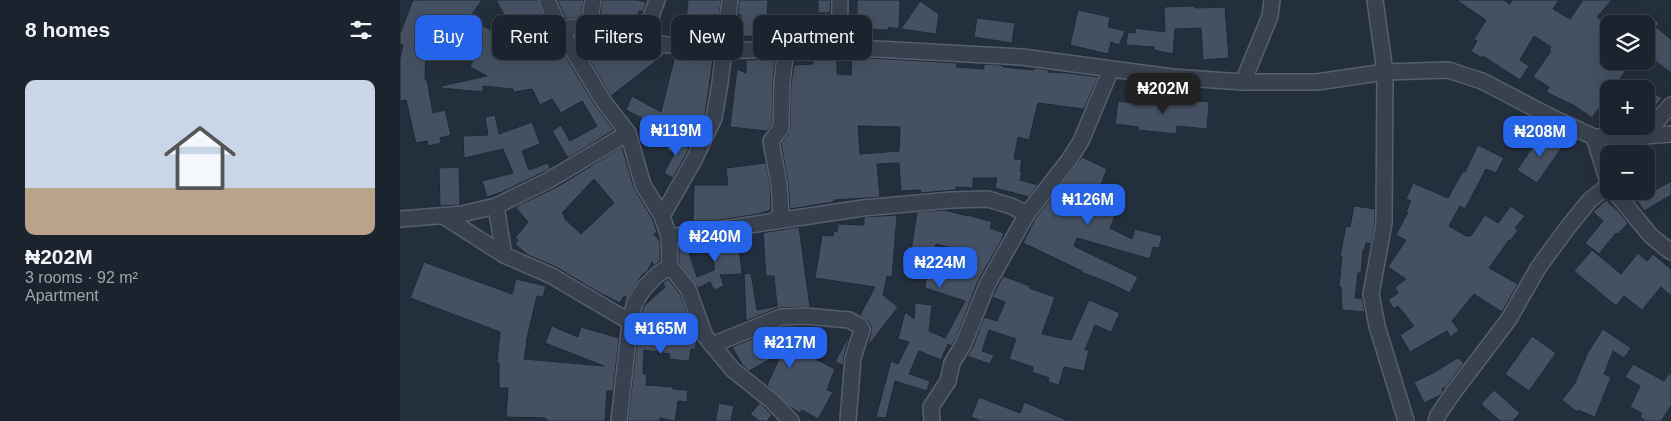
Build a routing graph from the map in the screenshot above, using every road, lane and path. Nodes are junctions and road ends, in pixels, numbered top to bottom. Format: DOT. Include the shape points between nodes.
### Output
graph roads {
  1 [pos="547,0"];
  2 [pos="593,0"];
  3 [pos="657,0"];
  4 [pos="730,0"];
  5 [pos="840,0"];
  6 [pos="1272,0"];
  7 [pos="1375,0"];
  8 [pos="554,15"];
  9 [pos="591,15"];
  10 [pos="652,15"];
  11 [pos="728,15"];
  12 [pos="840,15"];
  13 [pos="566,39"];
  14 [pos="872,49"];
  15 [pos="722,60"];
  16 [pos="785,60"];
  17 [pos="1111,69"];
  18 [pos="1385,72"];
  19 [pos="1243,82"];
  20 [pos="1671,106"];
  21 [pos="628,133"];
  22 [pos="1671,134"];
  23 [pos="1643,136"];
  24 [pos="1594,137"];
  25 [pos="1600,156"];
  26 [pos="1600,192"];
  27 [pos="1621,200"];
  28 [pos="496,206"];
  29 [pos="1027,214"];
  30 [pos="442,216"];
  31 [pos="662,216"];
  32 [pos="400,219"];
  33 [pos="774,220"];
  34 [pos="669,237"];
  35 [pos="1671,252"];
  36 [pos="504,255"];
  37 [pos="670,266"];
  38 [pos="630,322"];
  39 [pos="712,344"];
  40 [pos="619,421"];
  41 [pos="791,421"];
  42 [pos="848,421"];
  43 [pos="932,421"];
  44 [pos="1406,421"];
  45 [pos="1436,421"];
  1 -- 8 [label="street"];
  2 -- 9 [label="street"];
  3 -- 10 [label="street"];
  4 -- 11 [label="street"];
  5 -- 12 [label="street"];
  6 -- 19 [label="street" via="1270,16"];
  7 -- 18 [label="street"];
  13 -- 21 [label="street" via="604,102"];
  14 -- 17 [label="street" via="1022,57"];
  15 -- 31 [label="street" via="714,118"];
  16 -- 33 [label="street" via="781,128 771,141 781,215"];
  17 -- 19 [label="street" via="1172,78"];
  17 -- 29 [label="street" via="1081,141"];
  18 -- 19 [label="street" via="1317,82"];
  18 -- 24 [label="street" via="1448,70 1482,81"];
  18 -- 44 [label="street" via="1384,222 1371,294"];
  20 -- 23 [label="street"];
  21 -- 28 [label="street" via="549,180"];
  21 -- 31 [label="street" via="642,185"];
  22 -- 23 [label="street"];
  23 -- 24 [label="street"];
  24 -- 25 [label="street"];
  26 -- 45 [label="street" via="1590,200 1538,268 1509,319"];
  27 -- 35 [label="street" via="1651,236"];
  28 -- 30 [label="street"];
  28 -- 36 [label="street"];
  29 -- 33 [label="street" via="988,200 951,200"];
  29 -- 43 [label="street" via="987,285 964,343 952,362 948,381 931,407"];
  30 -- 32 [label="street"];
  30 -- 36 [label="street"];
  31 -- 34 [label="street"];
  33 -- 34 [label="street"];
  34 -- 37 [label="street"];
  36 -- 38 [label="street" via="552,276"];
  37 -- 38 [label="street" via="645,287 635,302"];
  37 -- 39 [label="street" via="688,289 705,336"];
  38 -- 40 [label="street"];
  39 -- 41 [label="street" via="733,370"];
  39 -- 42 [label="street" via="781,317 849,320 860,326 862,330 853,358"];
}
